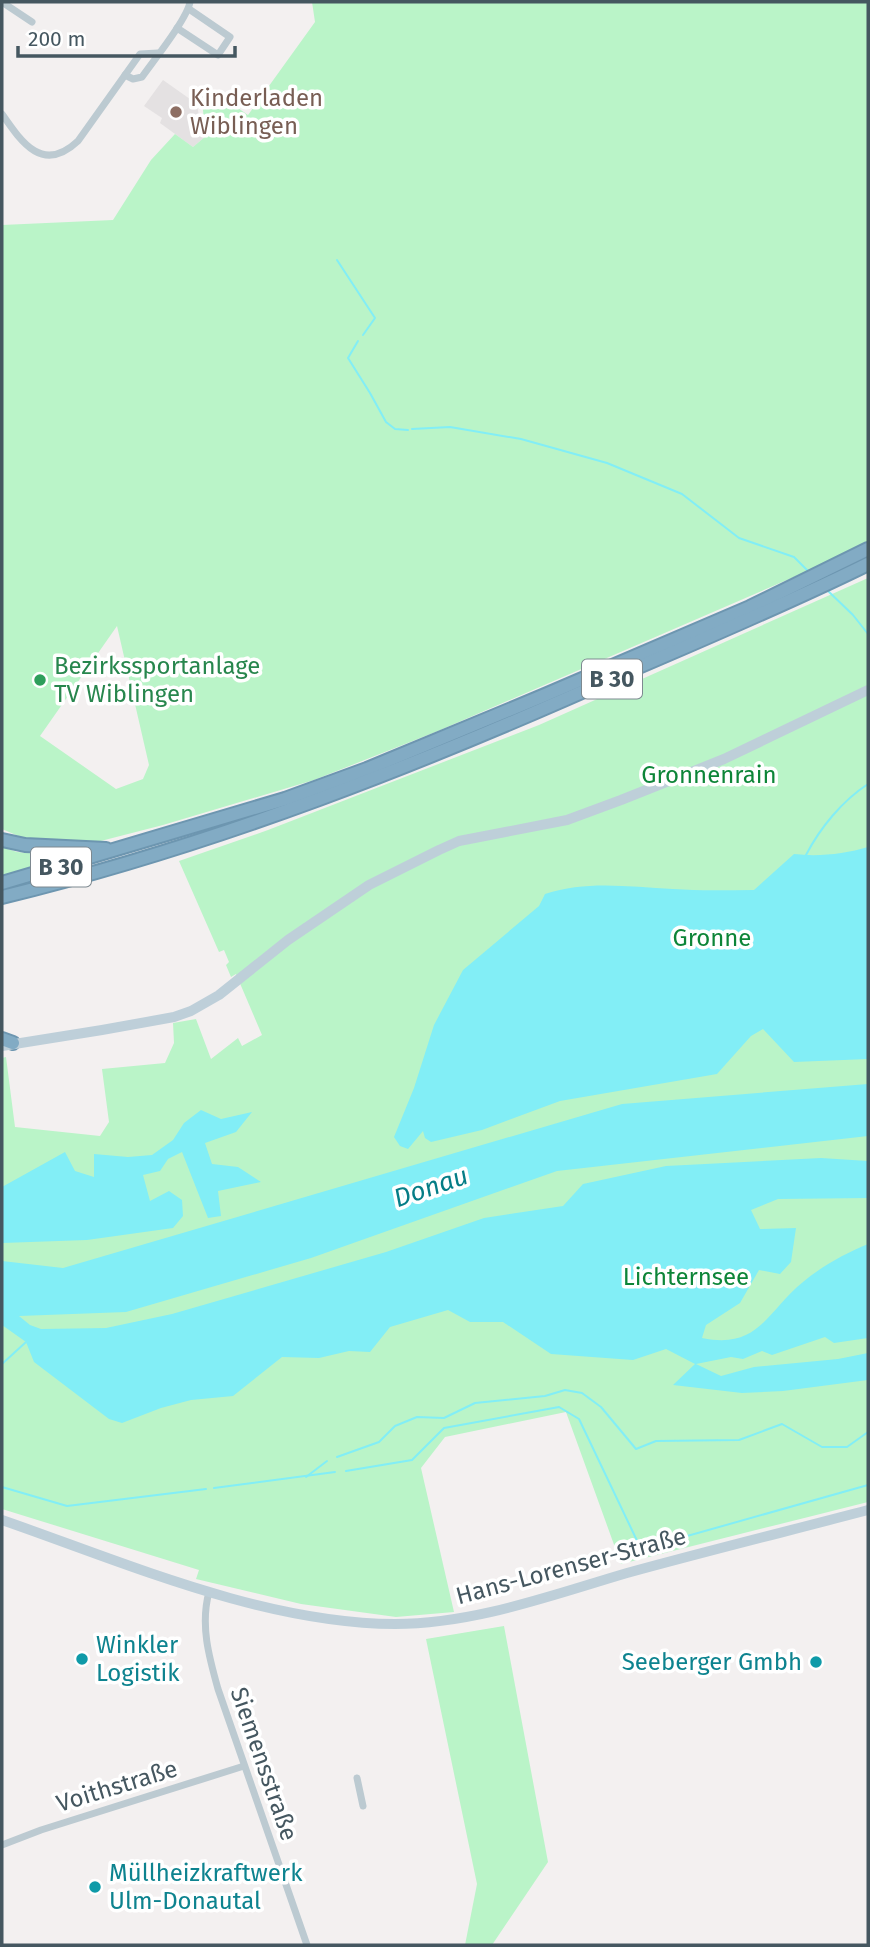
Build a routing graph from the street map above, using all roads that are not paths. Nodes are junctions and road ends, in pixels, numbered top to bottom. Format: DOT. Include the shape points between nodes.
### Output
graph roads {
  1 [pos="2,2"];
  2 [pos="189,6"];
  3 [pos="32,22"];
  4 [pos="177,28"];
  5 [pos="158,53"];
  6 [pos="125,75"];
  7 [pos="2,114"];
  8 [pos="867,555"];
  9 [pos="848,566"];
  10 [pos="868,691"];
  11 [pos="2,840"];
  12 [pos="120,849"];
  13 [pos="2,883"];
  14 [pos="44,886"];
  15 [pos="2,897"];
  16 [pos="2,906"];
  17 [pos="6,1043"];
  18 [pos="868,1510"];
  19 [pos="2,1520"];
  20 [pos="209,1591"];
  21 [pos="244,1766"];
  22 [pos="356,1778"];
  23 [pos="363,1805"];
  24 [pos="2,1845"];
  25 [pos="307,1945"];
  1 -- 3 [label="street"];
  2 -- 4 [label="street"];
  2 -- 4 [label="street" via="230,37 218,55"];
  4 -- 5 [label="street"];
  5 -- 6 [label="street" via="140,54"];
  5 -- 6 [label="street" via="142,77"];
  6 -- 7 [label="street" via="78,141 56,154 34,152"];
  8 -- 9 [label="highway, B 30"];
  9 -- 12 [label="highway, B 30" via="822,570 750,607 423,747 285,799"];
  9 -- 14 [label="highway, B 30" via="814,590 409,766 197,843"];
  10 -- 17 [label="street" via="724,759 621,800 567,820 459,841 439,850 369,885 207,1003 174,1017"];
  11 -- 12 [label="highway" via="50,848"];
  12 -- 13 [label="highway, B 30"];
  14 -- 15 [label="highway, B 30"];
  14 -- 16 [label="highway"];
  18 -- 20 [label="street, Hans-Lorenser-Straße" via="448,1620 396,1624 334,1620"];
  19 -- 20 [label="street, Hans-Lorenser-Straße"];
  20 -- 21 [label="street, Siemensstraße" via="205,1632 209,1658"];
  21 -- 24 [label="street, Voithstraße"];
  21 -- 25 [label="street, Siemensstraße"];
  22 -- 23 [label="street"];
}
